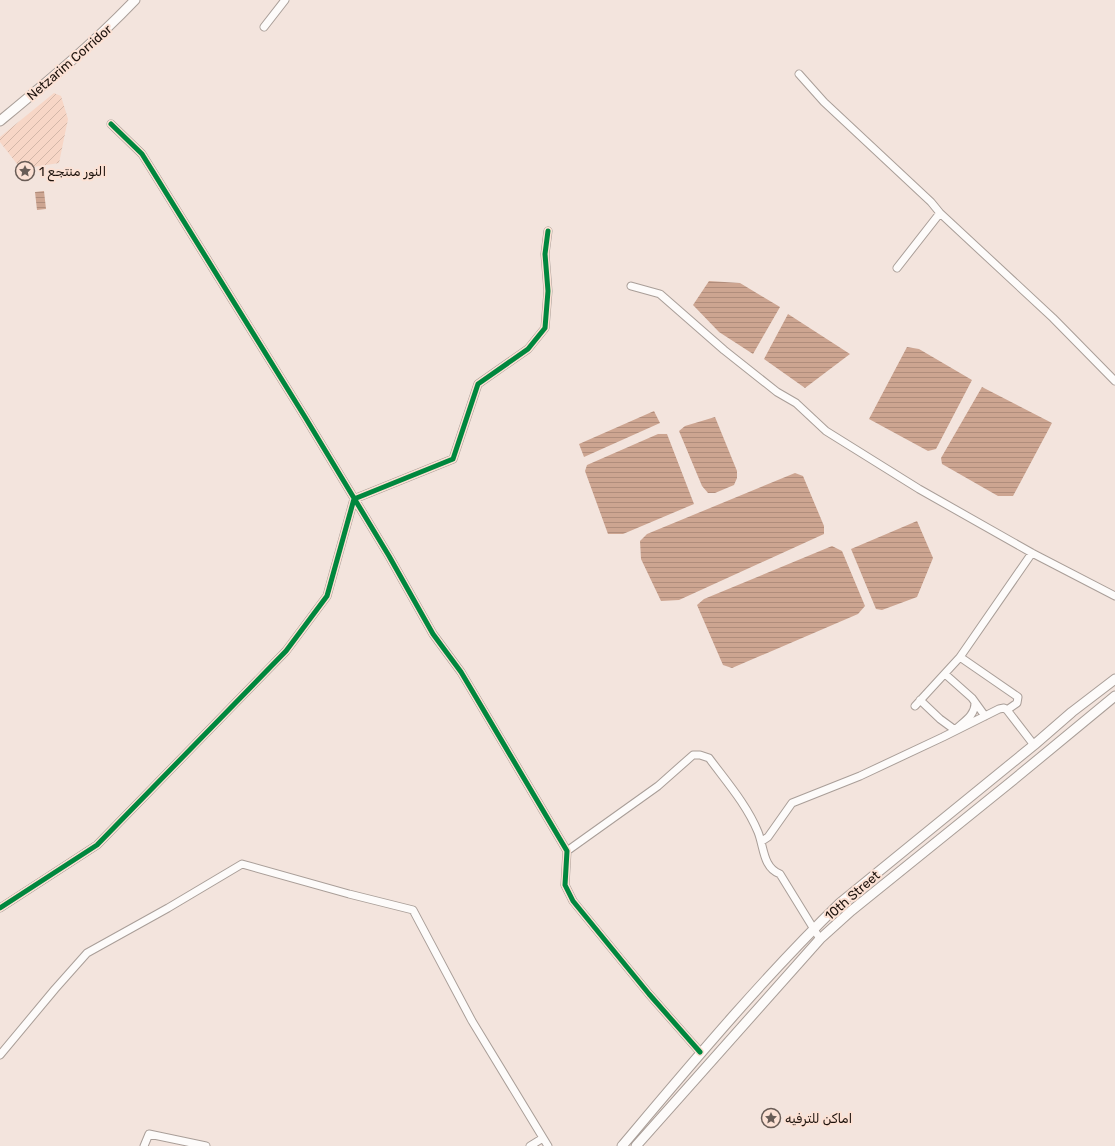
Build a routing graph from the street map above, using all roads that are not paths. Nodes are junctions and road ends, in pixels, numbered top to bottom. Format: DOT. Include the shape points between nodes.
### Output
graph roads {
  1 [pos="135,0"];
  2 [pos="285,0"];
  3 [pos="264,27"];
  4 [pos="799,74"];
  5 [pos="0,121"];
  6 [pos="111,124"];
  7 [pos="940,213"];
  8 [pos="548,231"];
  9 [pos="897,268"];
  10 [pos="631,286"];
  11 [pos="1115,381"];
  12 [pos="354,499"];
  13 [pos="1032,553"];
  14 [pos="1115,596"];
  15 [pos="960,657"];
  16 [pos="944,674"];
  17 [pos="1115,680"];
  18 [pos="1115,696"];
  19 [pos="920,700"];
  20 [pos="975,704"];
  21 [pos="915,706"];
  22 [pos="1007,710"];
  23 [pos="985,716"];
  24 [pos="955,730"];
  25 [pos="1034,746"];
  26 [pos="762,841"];
  27 [pos="567,851"];
  28 [pos="0,908"];
  29 [pos="813,929"];
  30 [pos="820,939"];
  31 [pos="700,1052"];
  32 [pos="0,1055"];
  33 [pos="543,1138"];
  34 [pos="144,1146"];
  35 [pos="206,1146"];
  36 [pos="530,1146"];
  37 [pos="548,1146"];
  38 [pos="622,1146"];
  39 [pos="636,1146"];
  1 -- 5 [label="main road, Netzarim Corridor" via="56,74"];
  2 -- 3 [label="street"];
  4 -- 7 [label="street" via="824,102"];
  6 -- 12 [label="street" via="142,154"];
  7 -- 9 [label="street"];
  7 -- 11 [label="street" via="1053,318"];
  8 -- 12 [label="street" via="545,254 548,291 545,328 528,349 478,384 453,459"];
  10 -- 13 [label="street" via="660,294 724,350 777,392 796,403 826,431 920,489"];
  12 -- 27 [label="street" via="433,634 461,672"];
  12 -- 28 [label="street" via="327,596 286,651 97,845"];
  13 -- 14 [label="street"];
  13 -- 15 [label="street"];
  15 -- 16 [label="street"];
  15 -- 22 [label="street" via="1018,697 1017,702"];
  16 -- 19 [label="street"];
  16 -- 20 [label="street" via="972,698"];
  17 -- 25 [label="main road, 10th Street" via="1072,712"];
  18 -- 30 [label="main road, 10th Street"];
  19 -- 21 [label="street"];
  19 -- 24 [label="street"];
  20 -- 23 [label="street"];
  20 -- 24 [label="street" via="972,716"];
  22 -- 23 [label="street" via="1002,708"];
  22 -- 25 [label="street"];
  23 -- 24 [label="street"];
  24 -- 26 [label="street" via="860,776 792,803 768,837"];
  25 -- 29 [label="main road, 10th Street" via="840,903"];
  26 -- 27 [label="street" via="753,819 709,758 693,755 658,786"];
  26 -- 29 [label="street" via="772,871 780,874"];
  27 -- 31 [label="street" via="565,885 573,901"];
  29 -- 30 [label="street"];
  29 -- 31 [label="main road, 10th Street"];
  30 -- 39 [label="main road, 10th Street"];
  31 -- 38 [label="main road, 10th Street"];
  32 -- 33 [label="street" via="86,953 242,864 413,910 472,1021"];
  33 -- 36 [label="street"];
  33 -- 37 [label="street"];
  34 -- 35 [label="street" via="149,1134"];
}
